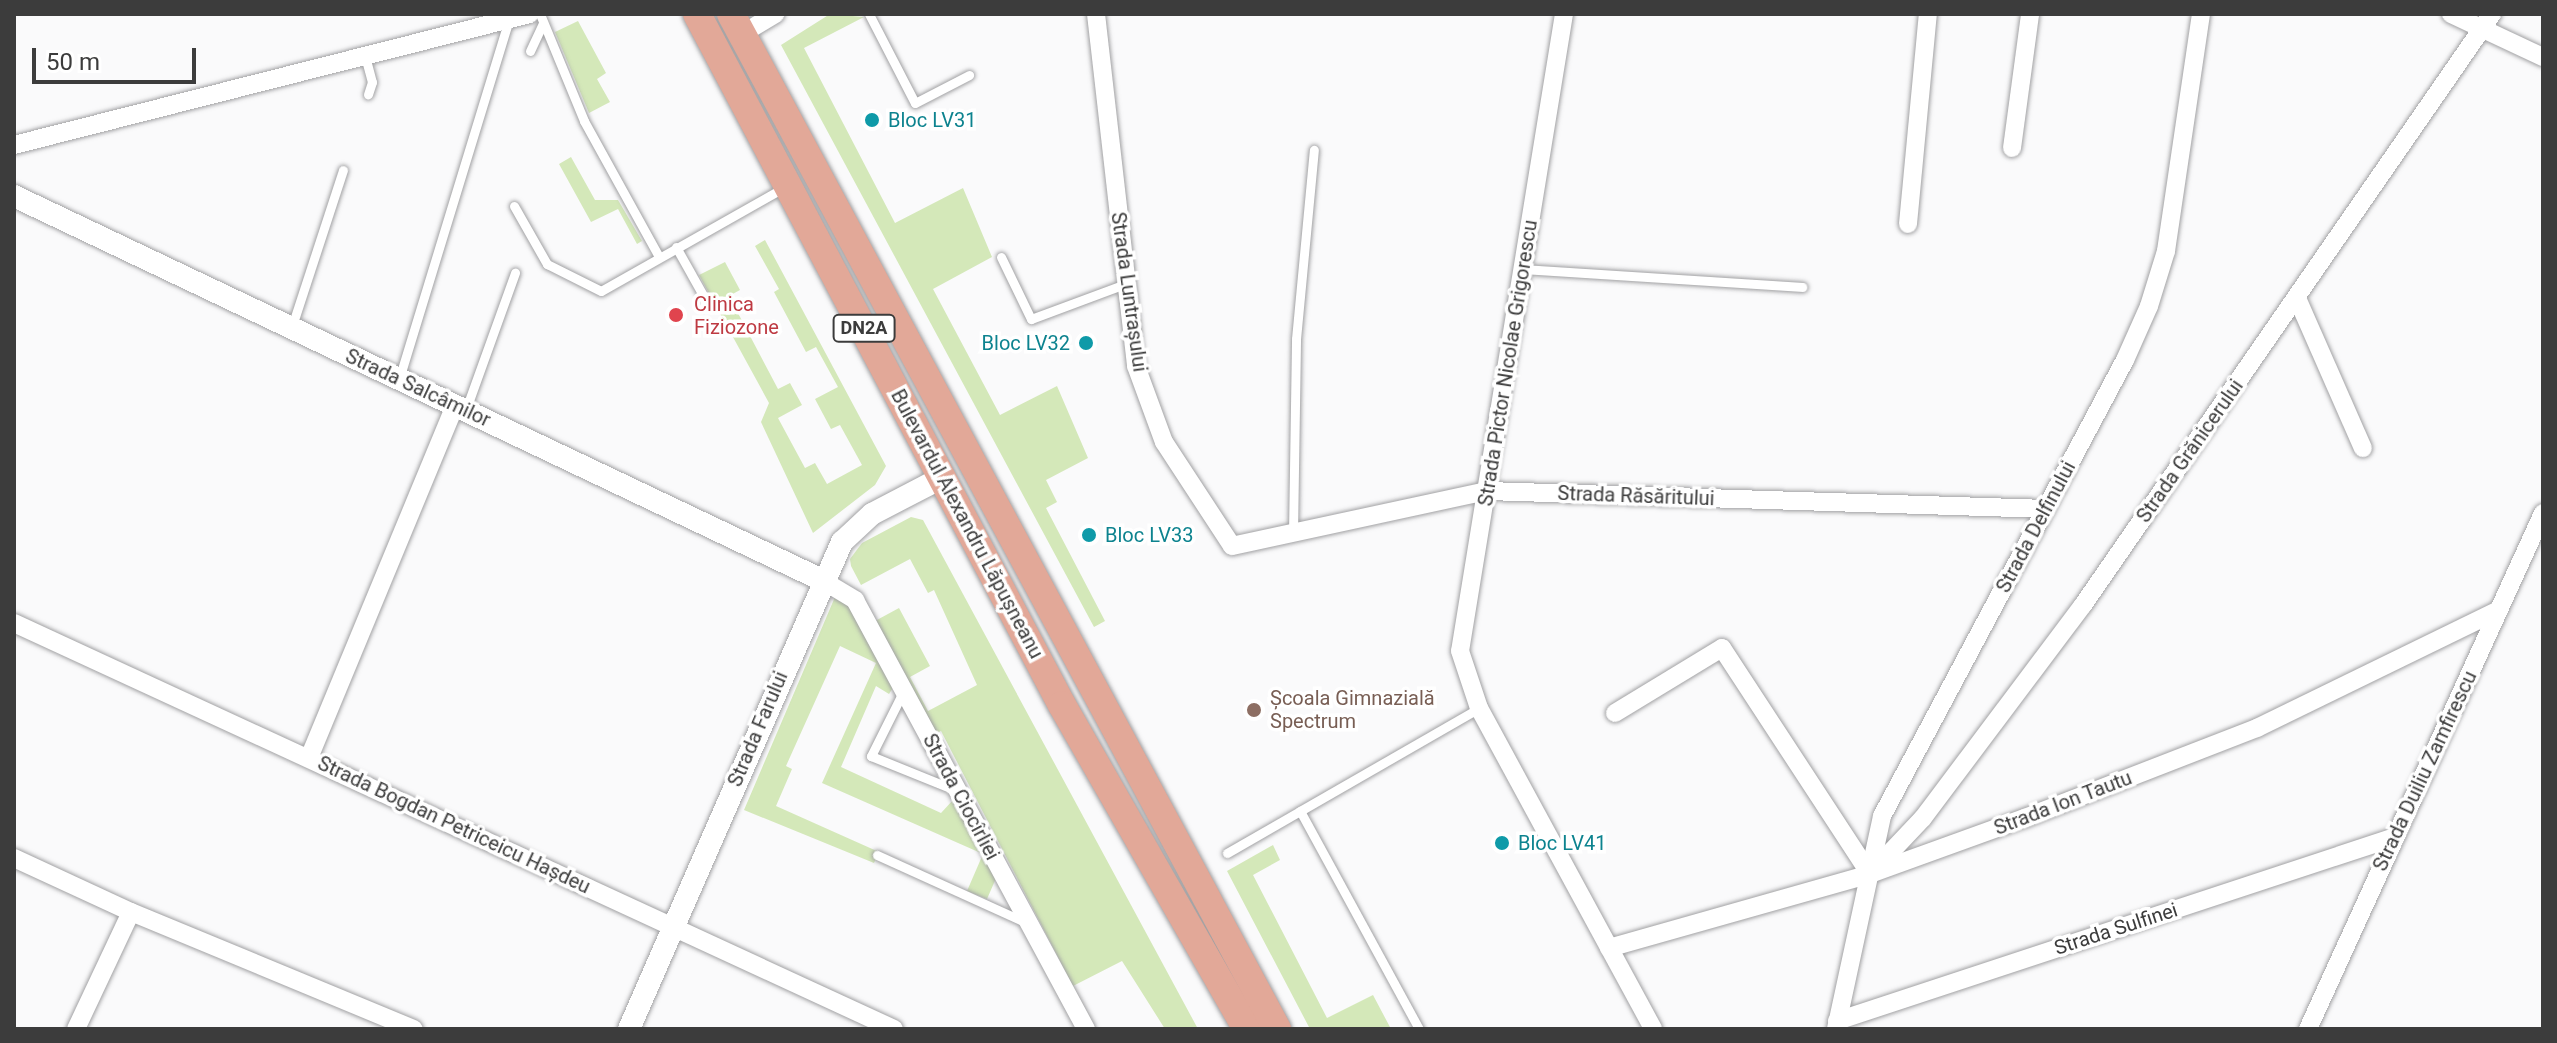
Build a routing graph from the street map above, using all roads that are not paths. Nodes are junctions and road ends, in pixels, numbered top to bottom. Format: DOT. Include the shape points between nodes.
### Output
graph roads {
  1 [pos="697,14"];
  2 [pos="775,14"];
  3 [pos="869,14"];
  4 [pos="1096,14"];
  5 [pos="1564,14"];
  6 [pos="1928,14"];
  7 [pos="2030,14"];
  8 [pos="2201,14"];
  9 [pos="2451,14"];
  10 [pos="538,17"];
  11 [pos="509,19"];
  12 [pos="2487,21"];
  13 [pos="736,24"];
  14 [pos="530,51"];
  15 [pos="365,56"];
  16 [pos="2543,57"];
  17 [pos="969,75"];
  18 [pos="368,94"];
  19 [pos="14,145"];
  20 [pos="2012,148"];
  21 [pos="1314,150"];
  22 [pos="343,170"];
  23 [pos="789,185"];
  24 [pos="14,196"];
  25 [pos="514,206"];
  26 [pos="1908,224"];
  27 [pos="676,247"];
  28 [pos="659,257"];
  29 [pos="1001,257"];
  30 [pos="1523,269"];
  31 [pos="515,273"];
  32 [pos="1125,284"];
  33 [pos="1802,287"];
  34 [pos="2297,298"];
  35 [pos="708,304"];
  36 [pos="291,328"];
  37 [pos="399,379"];
  38 [pos="460,408"];
  39 [pos="2363,448"];
  40 [pos="943,477"];
  41 [pos="1487,491"];
  42 [pos="2046,509"];
  43 [pos="2543,513"];
  44 [pos="1293,533"];
  45 [pos="1232,546"];
  46 [pos="822,580"];
  47 [pos="2499,610"];
  48 [pos="14,623"];
  49 [pos="904,690"];
  50 [pos="1479,708"];
  51 [pos="1615,713"];
  52 [pos="309,758"];
  53 [pos="958,791"];
  54 [pos="1300,811"];
  55 [pos="2395,837"];
  56 [pos="1227,853"];
  57 [pos="877,855"];
  58 [pos="14,858"];
  59 [pos="1870,874"];
  60 [pos="131,912"];
  61 [pos="1029,924"];
  62 [pos="672,927"];
  63 [pos="1609,948"];
  64 [pos="1836,1025"];
  65 [pos="76,1029"];
  66 [pos="414,1029"];
  67 [pos="629,1029"];
  68 [pos="894,1029"];
  69 [pos="1086,1029"];
  70 [pos="1247,1029"];
  71 [pos="1277,1029"];
  72 [pos="1419,1029"];
  73 [pos="1653,1029"];
  74 [pos="2308,1029"];
  1 -- 23 [label="main road, Bulevardul Alexandru Lăpușneanu / DN2A"];
  2 -- 13 [label="street"];
  3 -- 17 [label="lane" via="915,103"];
  4 -- 32 [label="street, Strada Luntrașului"];
  5 -- 30 [label="street, Strada Pictor Nicolae Grigorescu"];
  6 -- 26 [label="street"];
  7 -- 20 [label="street"];
  8 -- 42 [label="street, Strada Delfinului" via="2166,251 2125,360"];
  9 -- 12 [label="street"];
  10 -- 11 [label="street"];
  10 -- 14 [label="lane"];
  10 -- 28 [label="lane" via="584,121"];
  11 -- 15 [label="street"];
  11 -- 37 [label="lane"];
  12 -- 16 [label="street"];
  12 -- 34 [label="street, Strada Grănicerului"];
  13 -- 71 [label="main road, Bulevardul Alexandru Lăpușneanu"];
  15 -- 18 [label="lane" via="372,82"];
  15 -- 19 [label="street"];
  21 -- 44 [label="lane" via="1296,339"];
  22 -- 36 [label="lane"];
  23 -- 27 [label="lane"];
  23 -- 40 [label="main road, Bulevardul Alexandru Lăpușneanu / DN2A"];
  24 -- 36 [label="street, Strada Salcâmilor"];
  25 -- 28 [label="lane" via="547,264 601,291"];
  27 -- 28 [label="lane"];
  27 -- 35 [label="lane"];
  29 -- 32 [label="lane" via="1031,319"];
  30 -- 33 [label="lane"];
  30 -- 41 [label="street, Strada Pictor Nicolae Grigorescu"];
  31 -- 38 [label="lane"];
  32 -- 45 [label="street, Strada Luntrașului" via="1136,366 1160,431"];
  34 -- 39 [label="street"];
  34 -- 59 [label="street, Strada Grănicerului" via="2083,605 1923,818"];
  36 -- 37 [label="street, Strada Salcâmilor"];
  37 -- 38 [label="street, Strada Salcâmilor"];
  38 -- 46 [label="street, Strada Salcâmilor"];
  38 -- 52 [label="street"];
  40 -- 46 [label="street, Strada Farului" via="853,528"];
  40 -- 70 [label="main road, Bulevardul Alexandru Lăpușneanu / DN2A" via="1062,705"];
  41 -- 42 [label="street, Strada Răsăritului"];
  41 -- 44 [label="street, Strada Răsăritului"];
  41 -- 50 [label="street, Strada Pictor Nicolae Grigorescu" via="1460,651"];
  42 -- 59 [label="street, Strada Delfinului" via="1882,816"];
  43 -- 47 [label="street, Strada Duiliu Zamfirescu"];
  44 -- 45 [label="street, Strada Răsăritului"];
  46 -- 49 [label="street, Strada Ciocîrliei" via="855,600"];
  46 -- 62 [label="street, Strada Farului"];
  47 -- 55 [label="street, Strada Duiliu Zamfirescu"];
  47 -- 59 [label="street, Strada Ion Tautu" via="2257,728"];
  48 -- 52 [label="street, Strada Bogdan Petriceicu Hașdeu"];
  49 -- 53 [label="street, Strada Ciocîrliei"];
  49 -- 53 [label="lane" via="871,756"];
  50 -- 54 [label="lane"];
  50 -- 63 [label="street, Strada Pictor Nicolae Grigorescu"];
  51 -- 59 [label="street" via="1722,648"];
  52 -- 62 [label="street, Strada Bogdan Petriceicu Hașdeu"];
  53 -- 61 [label="street, Strada Ciocîrliei"];
  54 -- 56 [label="lane"];
  54 -- 72 [label="lane"];
  55 -- 64 [label="street, Strada Sulfinei"];
  55 -- 74 [label="street, Strada Duiliu Zamfirescu"];
  57 -- 61 [label="lane"];
  58 -- 60 [label="street"];
  59 -- 63 [label="street, Strada Ion Tautu"];
  59 -- 64 [label="street, Strada Delfinului"];
  60 -- 65 [label="street"];
  60 -- 66 [label="street"];
  61 -- 69 [label="street, Strada Ciocîrliei"];
  62 -- 67 [label="street, Strada Farului"];
  62 -- 68 [label="street, Strada Bogdan Petriceicu Hașdeu"];
  63 -- 73 [label="street, Strada Pictor Nicolae Grigorescu"];
}
